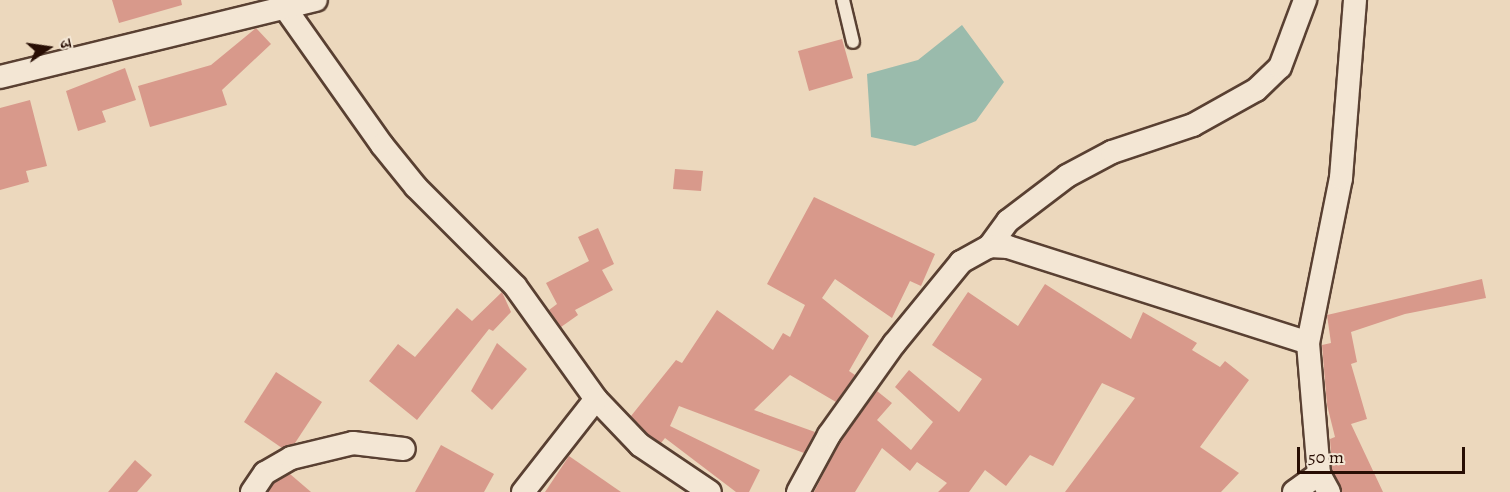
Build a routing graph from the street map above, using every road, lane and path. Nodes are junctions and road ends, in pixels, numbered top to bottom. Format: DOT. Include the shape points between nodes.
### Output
graph roads {
  1 [pos="843,0"];
  2 [pos="1305,0"];
  3 [pos="1355,0"];
  4 [pos="304,2"];
  5 [pos="853,42"];
  6 [pos="0,77"];
  7 [pos="989,247"];
  8 [pos="1308,343"];
  9 [pos="596,399"];
  10 [pos="404,449"];
  11 [pos="1324,483"];
  12 [pos="252,492"];
  13 [pos="523,492"];
  14 [pos="710,492"];
  15 [pos="798,492"];
  16 [pos="1294,492"];
  1 -- 5 [label="lane"];
  2 -- 7 [label="street" via="1280,67 1256,90 1193,125 1112,152 1067,176 1008,221"];
  3 -- 8 [label="street" via="1341,178"];
  4 -- 6 [label="street"];
  4 -- 9 [label="street" via="382,145 423,194 515,286"];
  7 -- 8 [label="street" via="1008,247"];
  7 -- 15 [label="street" via="961,262 894,344 829,435"];
  8 -- 11 [label="street"];
  9 -- 13 [label="street"];
  9 -- 14 [label="street" via="640,445"];
  10 -- 12 [label="street" via="353,443 291,458 265,473"];
  11 -- 16 [label="street"];
}
